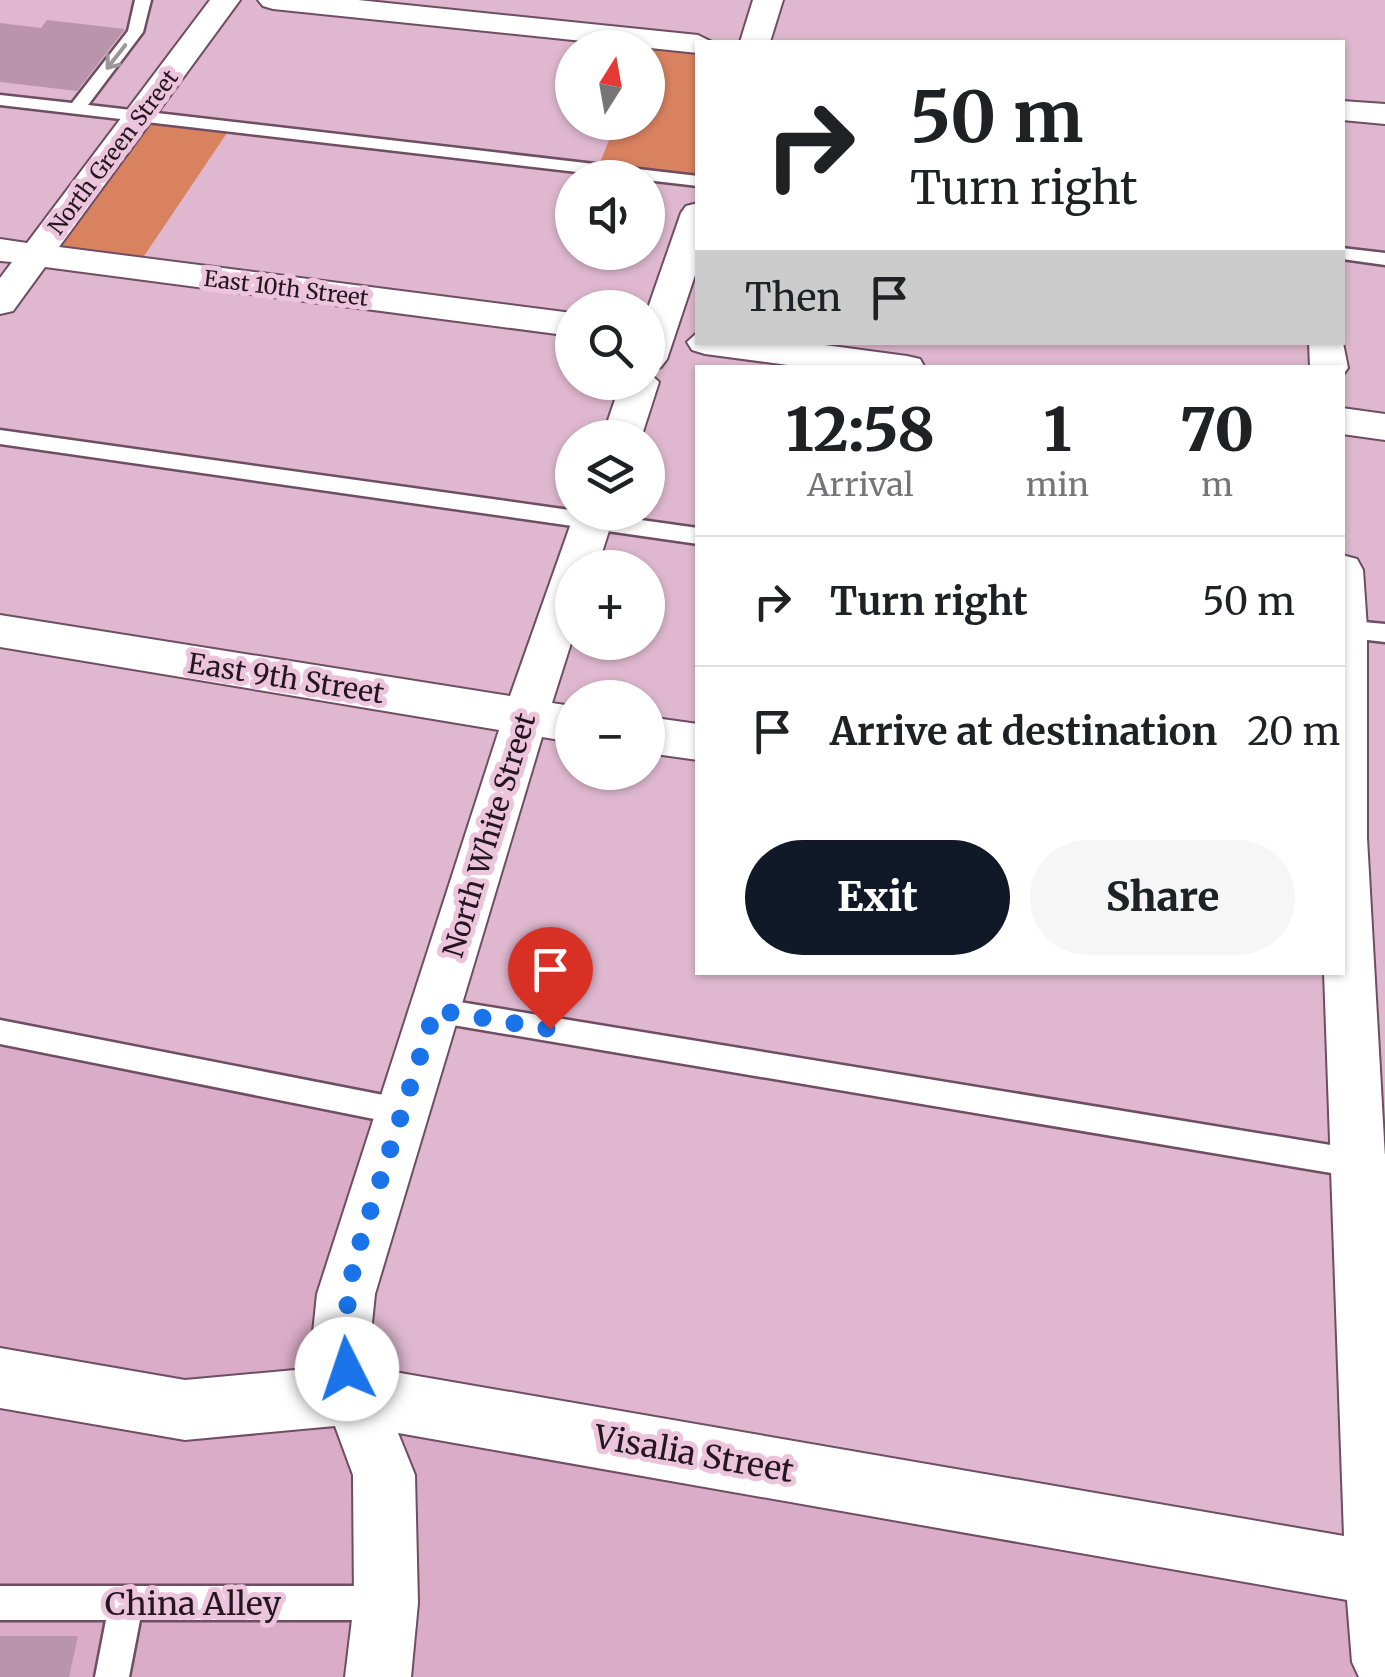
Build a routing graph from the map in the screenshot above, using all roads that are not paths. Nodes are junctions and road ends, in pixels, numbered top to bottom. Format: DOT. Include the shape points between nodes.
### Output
graph roads {
  1 [pos="143,0"];
  2 [pos="226,0"];
  3 [pos="273,0"];
  4 [pos="768,0"];
  5 [pos="755,40"];
  6 [pos="695,44"];
  7 [pos="0,100"];
  8 [pos="76,109"];
  9 [pos="1345,110"];
  10 [pos="1385,114"];
  11 [pos="140,116"];
  12 [pos="695,181"];
  13 [pos="695,221"];
  14 [pos="0,250"];
  15 [pos="1345,253"];
  16 [pos="36,255"];
  17 [pos="1385,259"];
  18 [pos="0,303"];
  19 [pos="665,303"];
  20 [pos="555,324"];
  21 [pos="695,342"];
  22 [pos="665,343"];
  23 [pos="729,345"];
  24 [pos="884,365"];
  25 [pos="1345,422"];
  26 [pos="1385,427"];
  27 [pos="0,437"];
  28 [pos="555,512"];
  29 [pos="665,530"];
  30 [pos="695,535"];
  31 [pos="1345,581"];
  32 [pos="1358,630"];
  33 [pos="0,632"];
  34 [pos="559,660"];
  35 [pos="549,720"];
  36 [pos="665,737"];
  37 [pos="695,742"];
  38 [pos="1345,810"];
  39 [pos="1345,838"];
  40 [pos="1385,844"];
  41 [pos="1345,861"];
  42 [pos="435,1010"];
  43 [pos="0,1032"];
  44 [pos="404,1112"];
  45 [pos="1371,1166"];
  46 [pos="0,1378"];
  47 [pos="353,1395"];
  48 [pos="1381,1574"];
  49 [pos="0,1603"];
  50 [pos="386,1603"];
  51 [pos="126,1604"];
  52 [pos="1385,1662"];
  53 [pos="112,1677"];
  54 [pos="378,1677"];
  1 -- 8 [label="lane, one-way" via="135,32"];
  2 -- 11 [label="street, North Green Street"];
  3 -- 6 [label="street"];
  4 -- 5 [label="street"];
  7 -- 8 [label="lane"];
  8 -- 11 [label="lane"];
  9 -- 10 [label="street"];
  11 -- 12 [label="lane"];
  11 -- 16 [label="street, North Green Street"];
  13 -- 19 [label="street"];
  14 -- 16 [label="street, East 10th Street"];
  15 -- 17 [label="lane"];
  16 -- 18 [label="street, North Green Street"];
  16 -- 20 [label="street, East 10th Street"];
  21 -- 22 [label="street"];
  23 -- 24 [label="street"];
  25 -- 26 [label="street"];
  27 -- 28 [label="lane"];
  29 -- 30 [label="lane"];
  31 -- 32 [label="street"];
  32 -- 38 [label="street"];
  33 -- 35 [label="street, East 9th Street"];
  34 -- 35 [label="street, North White Street"];
  35 -- 42 [label="street, North White Street"];
  36 -- 37 [label="street"];
  39 -- 40 [label="street"];
  41 -- 45 [label="street"];
  42 -- 44 [label="street, North White Street"];
  42 -- 45 [label="lane"];
  43 -- 44 [label="lane"];
  44 -- 47 [label="street, North White Street" via="346,1294 342,1342"];
  45 -- 48 [label="street"];
  46 -- 47 [label="street, Visalia Street" via="185,1410"];
  47 -- 48 [label="street, Visalia Street"];
  47 -- 50 [label="street, North White Street" via="384,1475"];
  48 -- 52 [label="street"];
  49 -- 51 [label="lane, China Alley"];
  50 -- 51 [label="lane, China Alley"];
  50 -- 54 [label="street, North White Street"];
  51 -- 53 [label="lane"];
}
